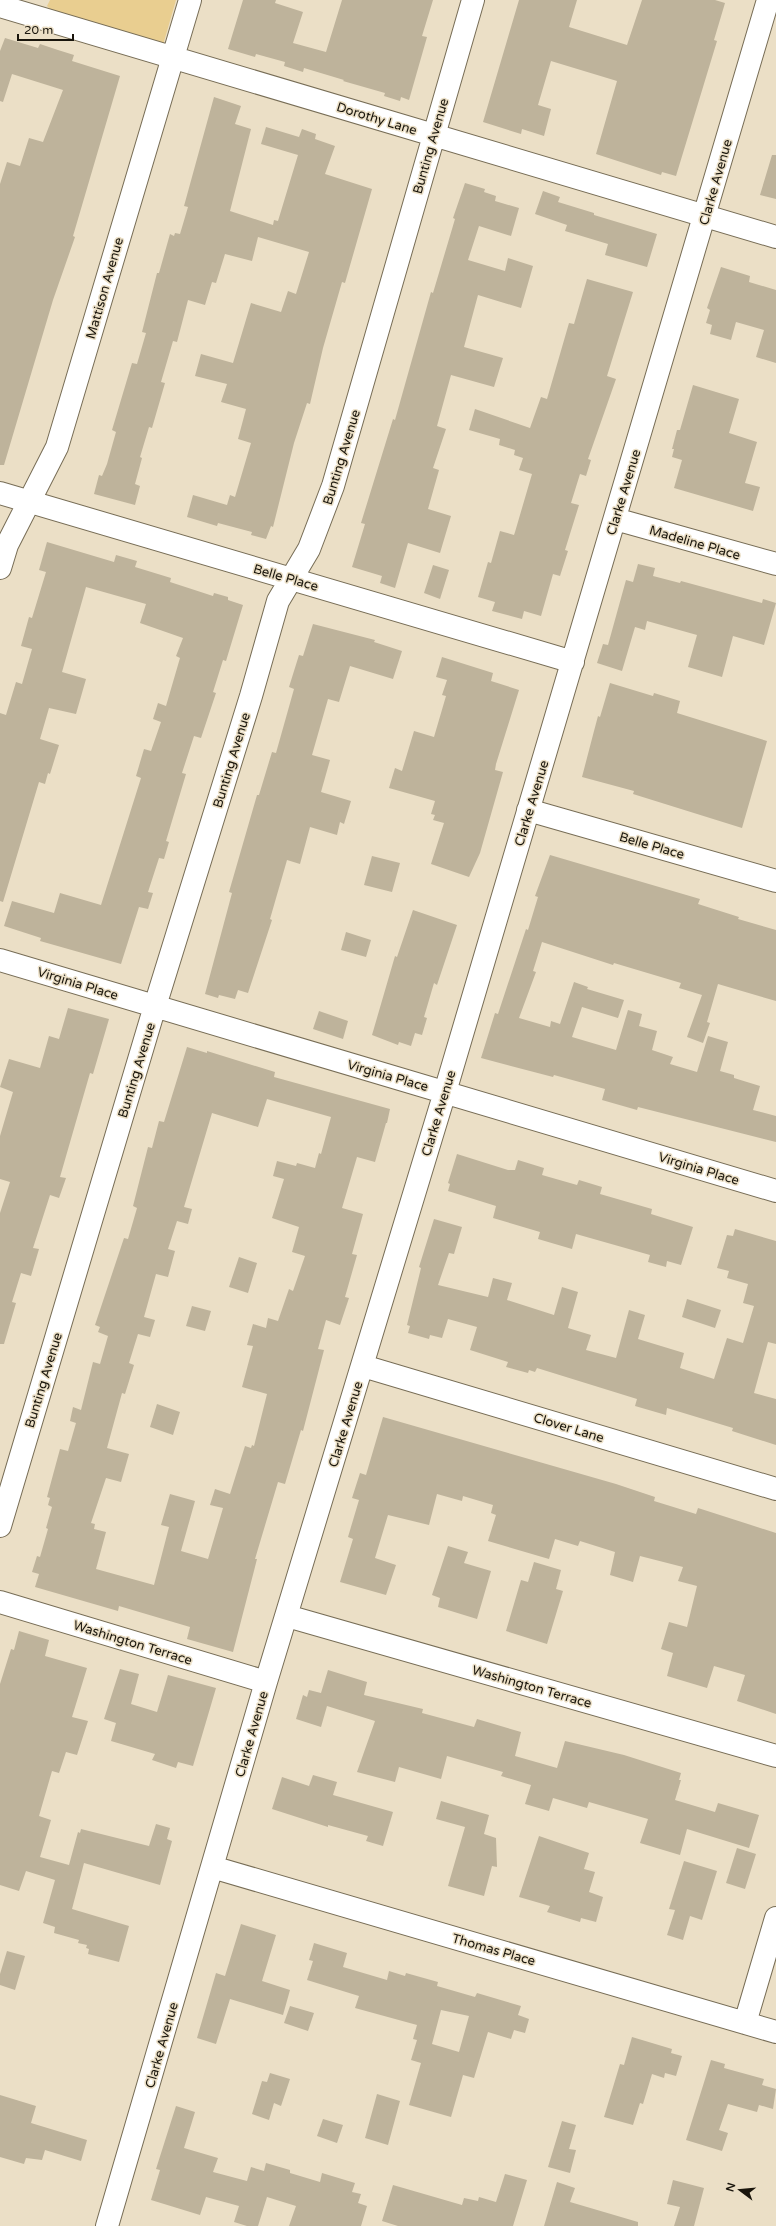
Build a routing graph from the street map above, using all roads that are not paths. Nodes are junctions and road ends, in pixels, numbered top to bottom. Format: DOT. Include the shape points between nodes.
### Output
graph roads {
  1 [pos="190,0"];
  2 [pos="473,0"];
  3 [pos="768,0"];
  4 [pos="11,5"];
  5 [pos="173,57"];
  6 [pos="433,135"];
  7 [pos="706,216"];
  8 [pos="776,237"];
  9 [pos="0,493"];
  10 [pos="31,502"];
  11 [pos="615,519"];
  12 [pos="776,564"];
  13 [pos="0,568"];
  14 [pos="292,579"];
  15 [pos="573,662"];
  16 [pos="528,810"];
  17 [pos="776,881"];
  18 [pos="0,960"];
  19 [pos="155,1006"];
  20 [pos="445,1092"];
  21 [pos="776,1191"];
  22 [pos="363,1366"];
  23 [pos="776,1489"];
  24 [pos="0,1526"];
  25 [pos="0,1602"];
  26 [pos="287,1616"];
  27 [pos="266,1682"];
  28 [pos="776,1756"];
  29 [pos="212,1867"];
  30 [pos="776,1918"];
  31 [pos="745,2023"];
  32 [pos="776,2032"];
  33 [pos="107,2226"];
  1 -- 5 [label="street, Mattison Avenue"];
  2 -- 6 [label="street, Bunting Avenue"];
  3 -- 7 [label="street, Clarke Avenue"];
  4 -- 5 [label="street, Dorothy Lane"];
  5 -- 6 [label="street, Dorothy Lane"];
  5 -- 10 [label="street, Mattison Avenue" via="57,447"];
  6 -- 7 [label="street, Dorothy Lane"];
  6 -- 14 [label="street, Bunting Avenue" via="333,486 309,549"];
  7 -- 8 [label="street, Dorothy Lane"];
  7 -- 11 [label="street, Clarke Avenue"];
  9 -- 10 [label="street, Belle Place"];
  10 -- 13 [label="street, Mattison Avenue" via="7,545"];
  10 -- 14 [label="street, Belle Place"];
  11 -- 12 [label="street, Madeline Place"];
  11 -- 15 [label="street, Clarke Avenue"];
  14 -- 15 [label="street, Belle Place"];
  14 -- 19 [label="street, Bunting Avenue" via="278,601"];
  15 -- 16 [label="street, Clarke Avenue"];
  16 -- 17 [label="street, Belle Place"];
  16 -- 20 [label="street, Clarke Avenue"];
  18 -- 19 [label="street, Virginia Place"];
  19 -- 20 [label="street, Virginia Place"];
  19 -- 24 [label="street, Bunting Avenue"];
  20 -- 21 [label="street, Virginia Place"];
  20 -- 22 [label="street, Clarke Avenue"];
  22 -- 23 [label="street, Clover Lane"];
  22 -- 26 [label="street, Clarke Avenue"];
  25 -- 27 [label="street, Washington Terrace"];
  26 -- 27 [label="street, Clarke Avenue"];
  26 -- 28 [label="street, Washington Terrace"];
  27 -- 29 [label="street, Clarke Avenue"];
  29 -- 31 [label="street, Thomas Place"];
  29 -- 33 [label="street, Clarke Avenue"];
  30 -- 31 [label="street"];
  31 -- 32 [label="street, Thomas Place"];
}
